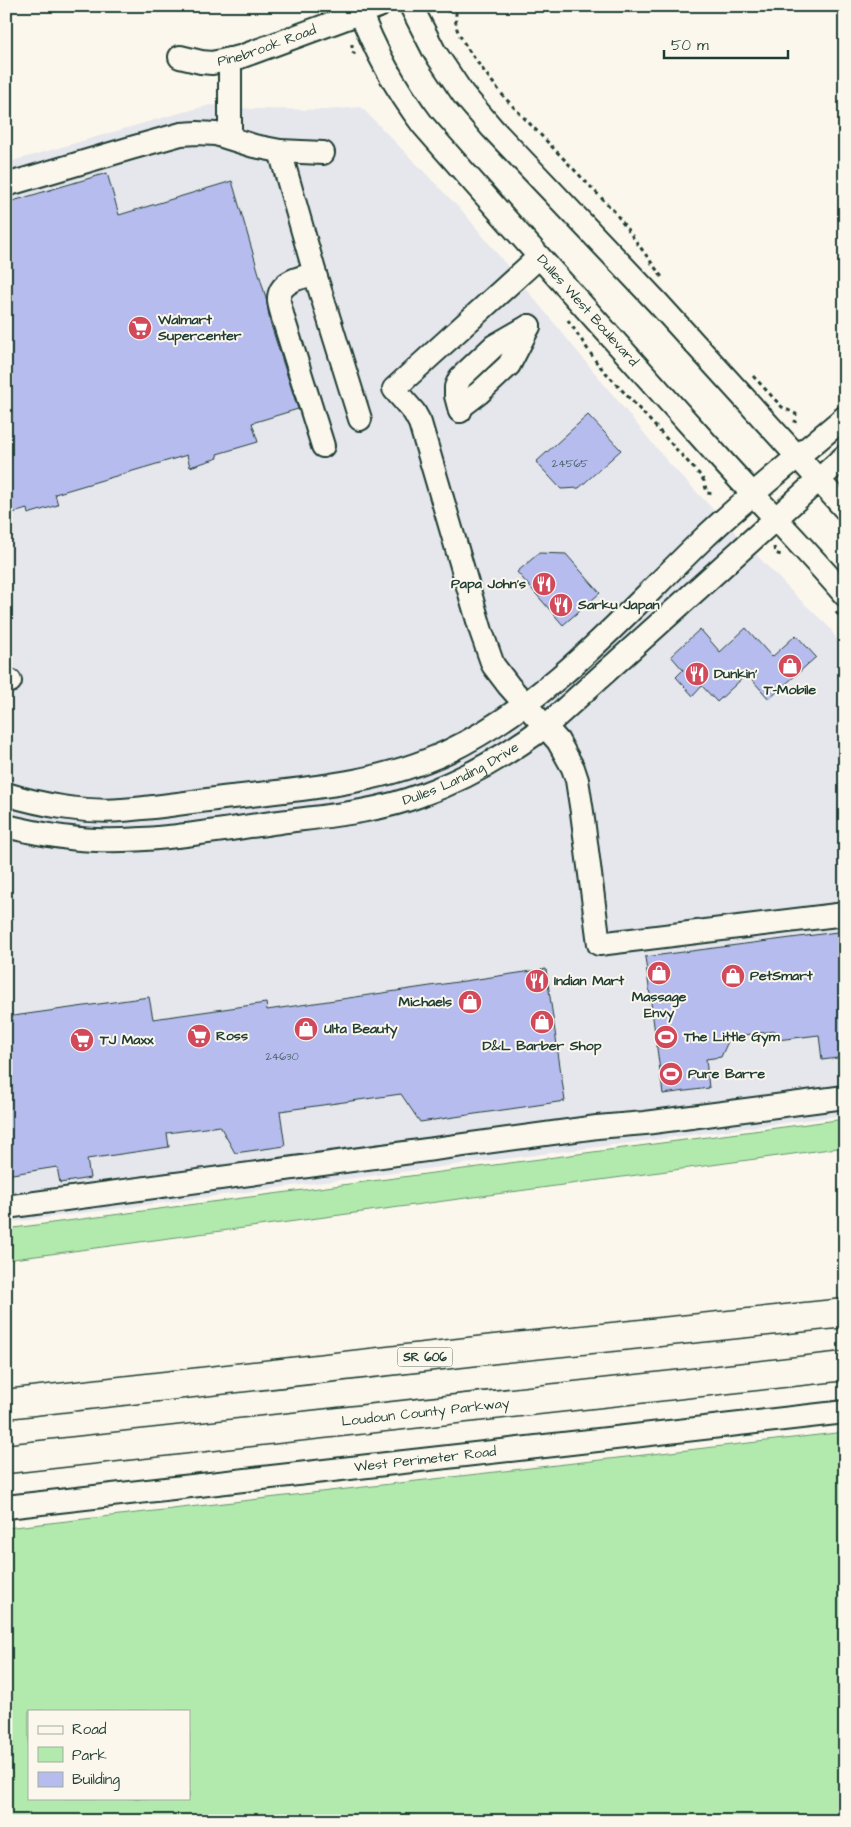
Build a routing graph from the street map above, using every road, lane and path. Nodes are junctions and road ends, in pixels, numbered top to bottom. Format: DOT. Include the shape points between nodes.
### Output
graph roads {
  1 [pos="411,6"];
  2 [pos="366,8"];
  3 [pos="447,11"];
  4 [pos="180,57"];
  5 [pos="230,59"];
  6 [pos="230,138"];
  7 [pos="280,151"];
  8 [pos="322,153"];
  9 [pos="6,185"];
  10 [pos="540,257"];
  11 [pos="315,274"];
  12 [pos="670,286"];
  13 [pos="565,315"];
  14 [pos="529,326"];
  15 [pos="747,370"];
  16 [pos="459,408"];
  17 [pos="845,416"];
  18 [pos="360,419"];
  19 [pos="795,423"];
  20 [pos="323,446"];
  21 [pos="845,456"];
  22 [pos="797,457"];
  23 [pos="817,480"];
  24 [pos="714,494"];
  25 [pos="753,495"];
  26 [pos="845,509"];
  27 [pos="776,519"];
  28 [pos="845,595"];
  29 [pos="526,705"];
  30 [pos="546,726"];
  31 [pos="6,794"];
  32 [pos="6,826"];
  33 [pos="845,914"];
  34 [pos="845,1097"];
  35 [pos="6,1207"];
  36 [pos="845,1313"];
  37 [pos="845,1366"];
  38 [pos="6,1404"];
  39 [pos="845,1412"];
  40 [pos="6,1458"];
  41 [pos="6,1507"];
  1 -- 22 [label="street" via="434,51 463,94 492,128 664,309"];
  2 -- 5 [label="street, Pinebrook Road"];
  2 -- 10 [label="street, Dulles West Boulevard" via="386,70 406,102"];
  3 -- 12 [label="path" via="456,13 460,36 490,80 614,210"];
  4 -- 5 [label="street, Pinebrook Road" via="212,63"];
  5 -- 6 [label="street"];
  6 -- 7 [label="street"];
  6 -- 9 [label="street" via="216,134 181,134"];
  7 -- 8 [label="street"];
  7 -- 11 [label="street"];
  10 -- 25 [label="street, Dulles West Boulevard"];
  10 -- 29 [label="street" via="394,389 420,423 488,652 501,676"];
  11 -- 18 [label="street"];
  11 -- 20 [label="street" via="283,286 278,298"];
  13 -- 24 [label="path" via="597,363 700,475 707,493"];
  14 -- 16 [label="street" via="494,346 460,378 456,387"];
  15 -- 19 [label="path" via="782,408 796,414"];
  17 -- 22 [label="street, Dulles Landing Drive"];
  21 -- 23 [label="street, Dulles Landing Drive"];
  22 -- 23 [label="street"];
  22 -- 25 [label="street, Dulles Landing Drive"];
  23 -- 26 [label="street"];
  23 -- 27 [label="street, Dulles Landing Drive"];
  25 -- 27 [label="street, Dulles West Boulevard"];
  25 -- 29 [label="street, Dulles Landing Drive" via="707,535 572,666"];
  27 -- 28 [label="street, Dulles West Boulevard"];
  27 -- 30 [label="street, Dulles Landing Drive"];
  29 -- 30 [label="street"];
  29 -- 31 [label="street, Dulles Landing Drive" via="446,752 384,775 346,784 120,810 52,805"];
  30 -- 32 [label="street, Dulles Landing Drive" via="518,747 464,777 420,796 362,810 138,840 53,836"];
  30 -- 33 [label="street" via="568,757 577,780 599,944"];
  34 -- 35 [label="street" via="587,1128"];
  36 -- 38 [label="main road, SR 606"];
  37 -- 40 [label="main road, Loudoun County Parkway"];
  39 -- 41 [label="street, West Perimeter Road"];
}
